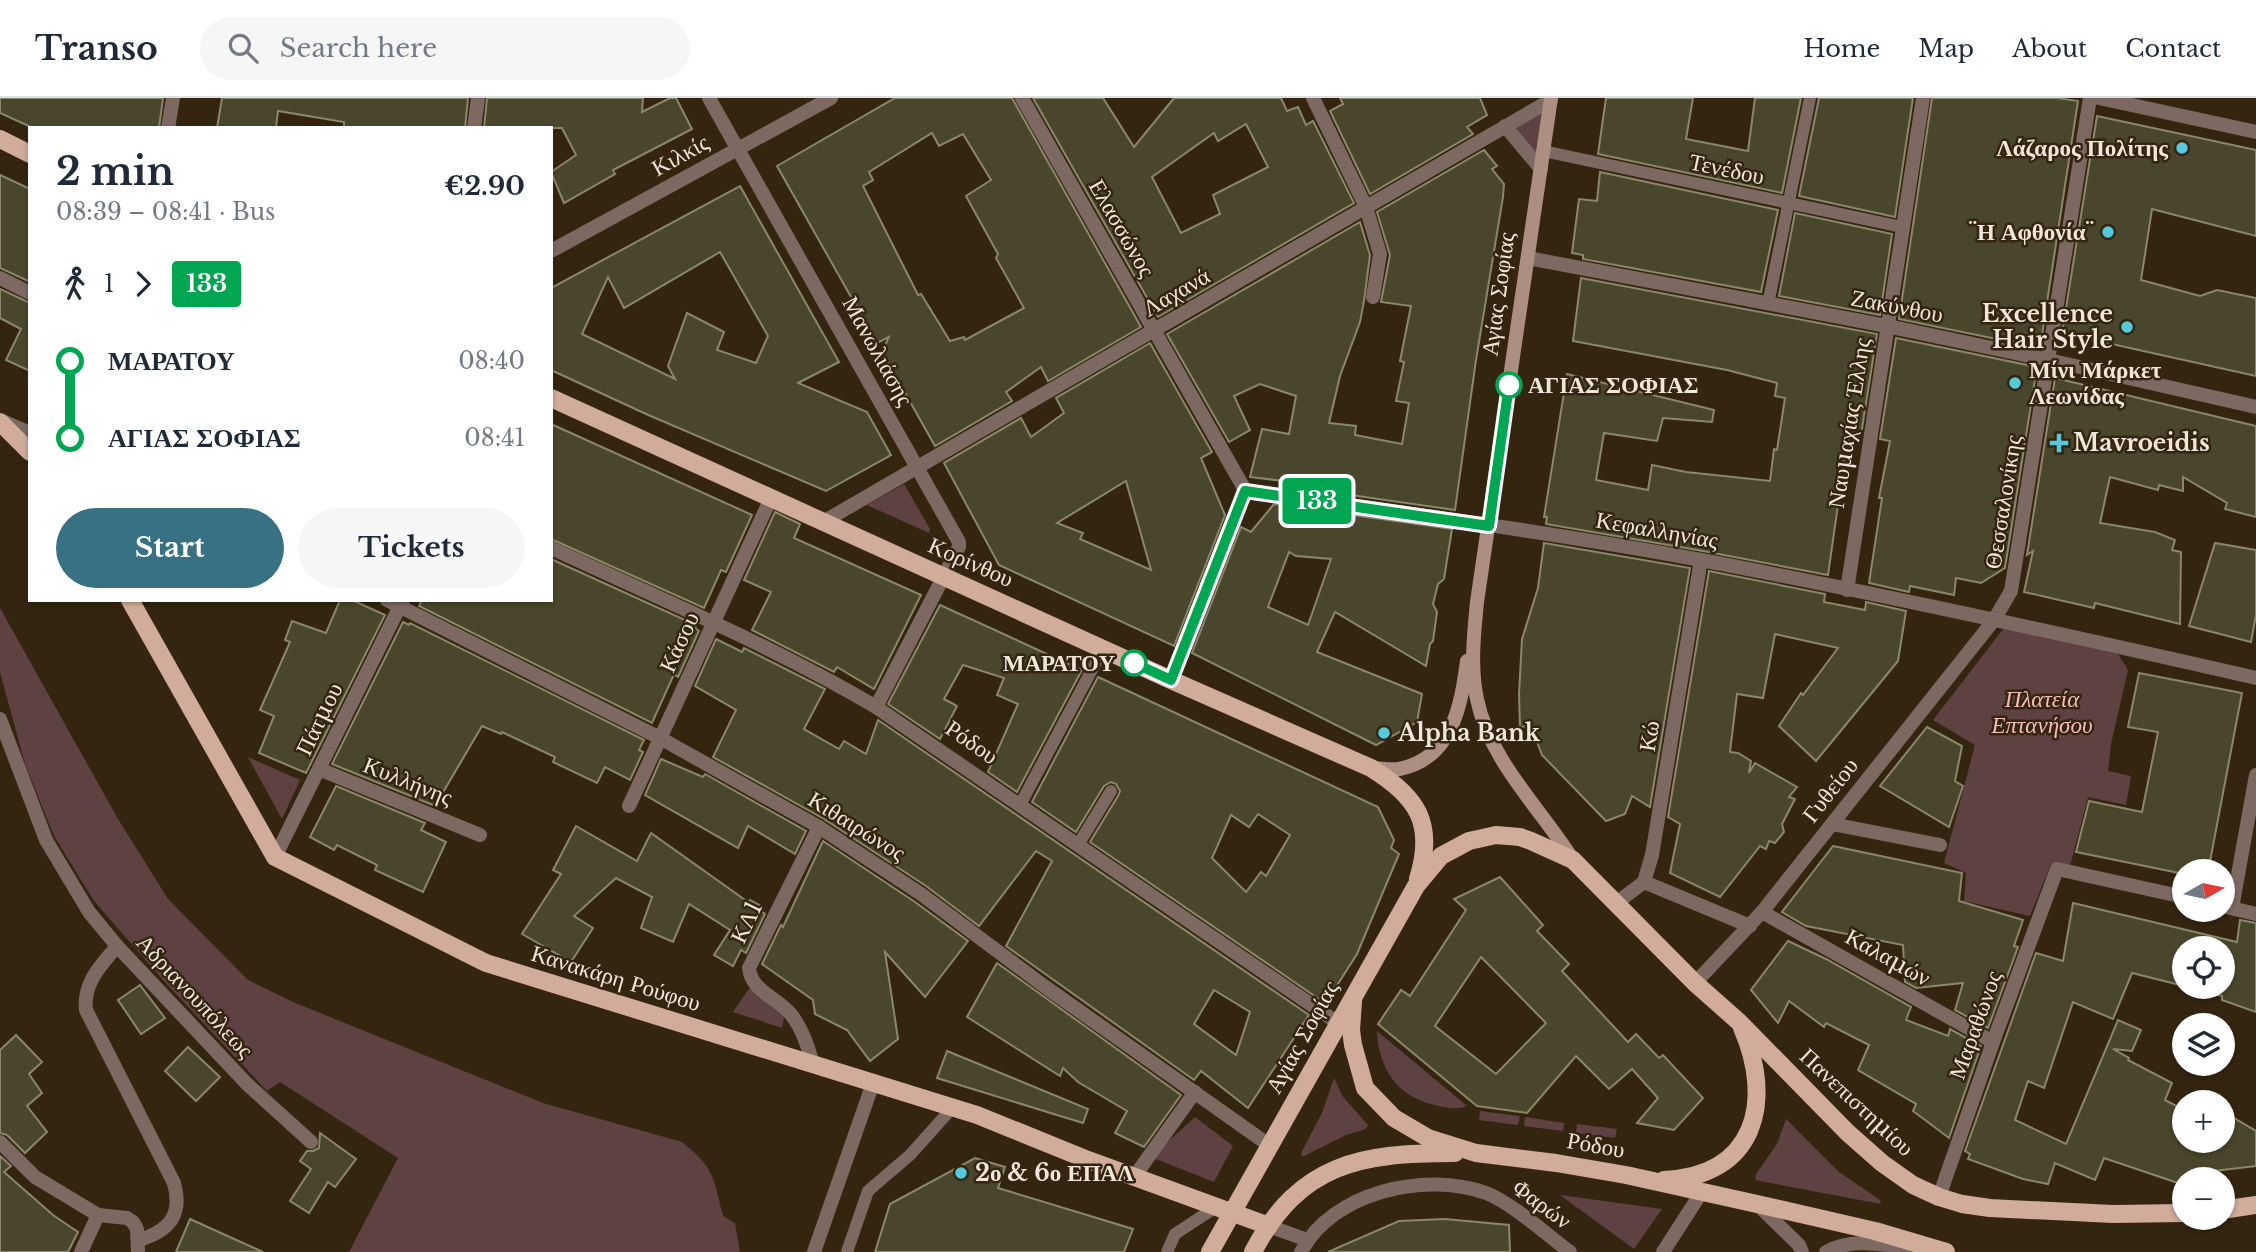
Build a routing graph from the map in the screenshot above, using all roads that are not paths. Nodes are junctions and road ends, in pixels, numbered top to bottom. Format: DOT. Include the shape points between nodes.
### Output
graph roads {
  1 [pos="173,98"];
  2 [pos="478,98"];
  3 [pos="709,98"];
  4 [pos="831,98"];
  5 [pos="1022,98"];
  6 [pos="1313,98"];
  7 [pos="1810,98"];
  8 [pos="1923,98"];
  9 [pos="2090,98"];
  10 [pos="2099,98"];
  11 [pos="1551,99"];
  12 [pos="168,126"];
  13 [pos="474,126"];
  14 [pos="1505,126"];
  15 [pos="2256,132"];
  16 [pos="0,139"];
  17 [pos="738,149"];
  18 [pos="1543,151"];
  19 [pos="28,153"];
  20 [pos="1541,169"];
  21 [pos="1789,203"];
  22 [pos="1366,207"];
  23 [pos="1902,227"];
  24 [pos="553,250"];
  25 [pos="1528,258"];
  26 [pos="0,278"];
  27 [pos="28,292"];
  28 [pos="1373,297"];
  29 [pos="1768,304"];
  30 [pos="1887,326"];
  31 [pos="1154,331"];
  32 [pos="2049,360"];
  33 [pos="553,399"];
  34 [pos="2256,407"];
  35 [pos="0,421"];
  36 [pos="28,432"];
  37 [pos="28,450"];
  38 [pos="917,468"];
  39 [pos="1245,491"];
  40 [pos="771,498"];
  41 [pos="823,522"];
  42 [pos="1489,526"];
  43 [pos="553,549"];
  44 [pos="1701,560"];
  45 [pos="944,577"];
  46 [pos="1847,590"];
  47 [pos="131,602"];
  48 [pos="397,602"];
  49 [pos="1994,620"];
  50 [pos="1475,622"];
  51 [pos="714,623"];
  52 [pos="1102,649"];
  53 [pos="2256,678"];
  54 [pos="1171,680"];
  55 [pos="876,707"];
  56 [pos="0,719"];
  57 [pos="660,738"];
  58 [pos="1371,768"];
  59 [pos="319,769"];
  60 [pos="2256,775"];
  61 [pos="1111,791"];
  62 [pos="1020,805"];
  63 [pos="629,806"];
  64 [pos="1832,824"];
  65 [pos="819,827"];
  66 [pos="480,835"];
  67 [pos="1078,845"];
  68 [pos="1940,845"];
  69 [pos="275,857"];
  70 [pos="1573,860"];
  71 [pos="2235,871"];
  72 [pos="1644,882"];
  73 [pos="1416,886"];
  74 [pos="2172,894"];
  75 [pos="1615,904"];
  76 [pos="2235,909"];
  77 [pos="1762,912"];
  78 [pos="2256,914"];
  79 [pos="1750,926"];
  80 [pos="117,946"];
  81 [pos="1695,983"];
  82 [pos="1359,985"];
  83 [pos="1739,1022"];
  84 [pos="1338,1023"];
  85 [pos="1993,1042"];
  86 [pos="813,1064"];
  87 [pos="873,1083"];
  88 [pos="1195,1092"];
  89 [pos="953,1107"];
  90 [pos="0,1142"];
  91 [pos="310,1142"];
  92 [pos="1269,1145"];
  93 [pos="1476,1153"];
  94 [pos="1626,1175"];
  95 [pos="1133,1177"];
  96 [pos="1701,1193"];
  97 [pos="1938,1197"];
  98 [pos="1757,1204"];
  99 [pos="2256,1205"];
  100 [pos="2235,1208"];
  101 [pos="1224,1210"];
  102 [pos="2172,1213"];
  103 [pos="98,1214"];
  104 [pos="1269,1226"];
  105 [pos="139,1246"];
  106 [pos="1304,1246"];
  107 [pos="1941,1251"];
  108 [pos="81,1252"];
  109 [pos="814,1252"];
  110 [pos="847,1252"];
  111 [pos="1167,1252"];
  112 [pos="1210,1252"];
  113 [pos="1253,1252"];
  114 [pos="1570,1252"];
  115 [pos="1663,1252"];
  116 [pos="1802,1252"];
  117 [pos="1826,1252"];
  1 -- 12 [label="street"];
  2 -- 13 [label="street"];
  3 -- 17 [label="street, Μανωλιάσης"];
  4 -- 17 [label="street, Κιλκίς"];
  5 -- 31 [label="street, Ελασσώνος"];
  6 -- 22 [label="street"];
  7 -- 21 [label="lane"];
  8 -- 23 [label="street, Ναυμαχίας Έλλης"];
  9 -- 32 [label="street, Θεσσαλονίκης"];
  10 -- 15 [label="street"];
  11 -- 14 [label="street, Λαχανά"];
  11 -- 18 [label="main road, Αγίας Σοφίας"];
  14 -- 20 [label="street"];
  14 -- 22 [label="street, Λαχανά"];
  16 -- 19 [label="main road"];
  17 -- 24 [label="street, Κιλκίς"];
  17 -- 38 [label="street, Μανωλιάσης"];
  18 -- 20 [label="main road, Αγίας Σοφίας"];
  18 -- 21 [label="lane, Τενέδου"];
  20 -- 25 [label="main road, Αγίας Σοφίας"];
  21 -- 23 [label="lane, Τενέδου"];
  21 -- 29 [label="lane"];
  22 -- 28 [label="street" via="1380,254"];
  22 -- 31 [label="street, Λαχανά"];
  23 -- 30 [label="street, Ναυμαχίας Έλλης"];
  25 -- 29 [label="street, Ζακύνθου"];
  25 -- 42 [label="main road, Αγίας Σοφίας"];
  26 -- 27 [label="street"];
  29 -- 30 [label="street, Ζακύνθου"];
  30 -- 32 [label="street, Ζακύνθου"];
  30 -- 46 [label="street, Ναυμαχίας Έλλης"];
  31 -- 38 [label="street, Λαχανά"];
  31 -- 39 [label="street, Ελασσώνος"];
  32 -- 34 [label="street, Ζακύνθου"];
  32 -- 49 [label="street, Θεσσαλονίκης" via="2011,591"];
  33 -- 40 [label="main road, Κορίνθου"];
  35 -- 36 [label="street"];
  35 -- 37 [label="main road"];
  38 -- 41 [label="street, Λαχανά"];
  38 -- 45 [label="street, Μανωλιάσης" via="959,542"];
  39 -- 42 [label="street, Κεφαλληνίας"];
  39 -- 54 [label="street"];
  40 -- 41 [label="main road, Κορίνθου"];
  40 -- 51 [label="street, Κάσου"];
  41 -- 45 [label="main road, Κορίνθου"];
  42 -- 44 [label="street, Κεφαλληνίας"];
  42 -- 50 [label="main road, Αγίας Σοφίας"];
  43 -- 51 [label="street, Ρόδου"];
  44 -- 46 [label="street, Κεφαλληνίας"];
  44 -- 72 [label="street, Κώ" via="1653,855"];
  45 -- 52 [label="main road, Κορίνθου"];
  45 -- 55 [label="street"];
  46 -- 49 [label="street, Κεφαλληνίας"];
  47 -- 69 [label="main road"];
  48 -- 57 [label="street, Κιθαιρώνος"];
  48 -- 59 [label="street, Πάτμου"];
  49 -- 53 [label="street, Κεφαλληνίας"];
  49 -- 64 [label="street, Γυθείου"];
  50 -- 58 [label="main road" via="1450,734 1419,762 1397,769"];
  50 -- 70 [label="main road" via="1472,663 1484,725 1502,760"];
  51 -- 55 [label="street, Ρόδου"];
  51 -- 57 [label="street, Κάσου"];
  52 -- 54 [label="main road, Κορίνθου"];
  52 -- 62 [label="lane"];
  54 -- 58 [label="main road, Κορίνθου"];
  55 -- 62 [label="street, Ρόδου"];
  56 -- 80 [label="street" via="46,840 89,912"];
  57 -- 63 [label="street, Κάσου"];
  57 -- 65 [label="street, Κιθαιρώνος"];
  58 -- 73 [label="main road, Κορίνθου" via="1396,783 1413,801 1419,816 1425,852"];
  59 -- 66 [label="street, Κυλλήνης"];
  59 -- 69 [label="street, Πάτμου"];
  60 -- 71 [label="street"];
  61 -- 67 [label="lane"];
  62 -- 67 [label="street, Ρόδου"];
  64 -- 68 [label="street"];
  64 -- 77 [label="street, Γυθείου"];
  65 -- 86 [label="street, ΚΛ1" via="749,968 756,984 792,1014"];
  65 -- 88 [label="street, Κιθαιρώνος" via="921,894"];
  67 -- 84 [label="street, Ρόδου"];
  69 -- 86 [label="main road, Κανακάρη Ρούφου" via="486,963"];
  70 -- 73 [label="main road" via="1520,837 1496,835 1449,850"];
  70 -- 75 [label="main road, Πανεπιστημίου"];
  72 -- 75 [label="street"];
  72 -- 79 [label="street"];
  73 -- 82 [label="main road, Αγίας Σοφίας"];
  74 -- 85 [label="street, Μαραθώνος" via="2057,869"];
  75 -- 81 [label="main road, Πανεπιστημίου"];
  76 -- 78 [label="street"];
  77 -- 79 [label="street, Γυθείου"];
  77 -- 85 [label="street, Καλαμών"];
  79 -- 81 [label="street, Γυθείου"];
  80 -- 91 [label="street, Αδριανουπόλεως" via="247,1084"];
  80 -- 105 [label="street, Αδριανουπόλεως" via="89,983 86,1010 178,1196 167,1226"];
  81 -- 83 [label="main road, Πανεπιστημίου"];
  82 -- 84 [label="main road, Αγίας Σοφίας"];
  82 -- 93 [label="main road, Ρόδου" via="1351,1030 1365,1088 1405,1125 1428,1138"];
  83 -- 94 [label="main road" via="1758,1088 1754,1123 1740,1146 1722,1162 1691,1175 1663,1180"];
  83 -- 97 [label="main road, Πανεπιστημίου" via="1868,1151 1913,1185"];
  84 -- 92 [label="main road, Αγίας Σοφίας"];
  85 -- 97 [label="street, Μαραθώνος"];
  86 -- 87 [label="main road, Κανακάρη Ρούφου"];
  87 -- 89 [label="main road, Κανακάρη Ρούφου"];
  87 -- 109 [label="street"];
  88 -- 92 [label="street, Κιθαιρώνος"];
  88 -- 95 [label="street"];
  89 -- 95 [label="main road, Κανακάρη Ρούφου"];
  89 -- 110 [label="lane" via="911,1156 868,1191"];
  90 -- 103 [label="street, Αδριανουπόλεως" via="35,1177"];
  92 -- 101 [label="main road, Αγίας Σοφίας"];
  93 -- 94 [label="main road, Ρόδου"];
  93 -- 104 [label="main road" via="1398,1153 1343,1165 1302,1189"];
  94 -- 96 [label="main road, Ρόδου"];
  95 -- 101 [label="main road, Κανακάρη Ρούφου"];
  96 -- 98 [label="main road, Ρόδου"];
  96 -- 115 [label="street"];
  97 -- 102 [label="main road, Πανεπιστημίου" via="2033,1211"];
  98 -- 107 [label="main road, Ρόδου"];
  98 -- 116 [label="street"];
  99 -- 100 [label="main road"];
  101 -- 104 [label="main road, Κανακάρη Ρούφου"];
  101 -- 111 [label="lane" via="1175,1234"];
  101 -- 112 [label="main road, Αγίας Σοφίας"];
  103 -- 105 [label="street, Αδριανουπόλεως" via="133,1222"];
  103 -- 108 [label="street"];
  104 -- 106 [label="street"];
  104 -- 113 [label="main road"];
  106 -- 114 [label="street, Φαρών" via="1328,1220 1365,1199 1397,1188 1433,1185 1496,1198"];
  107 -- 117 [label="street" via="1859,1243"];
}
